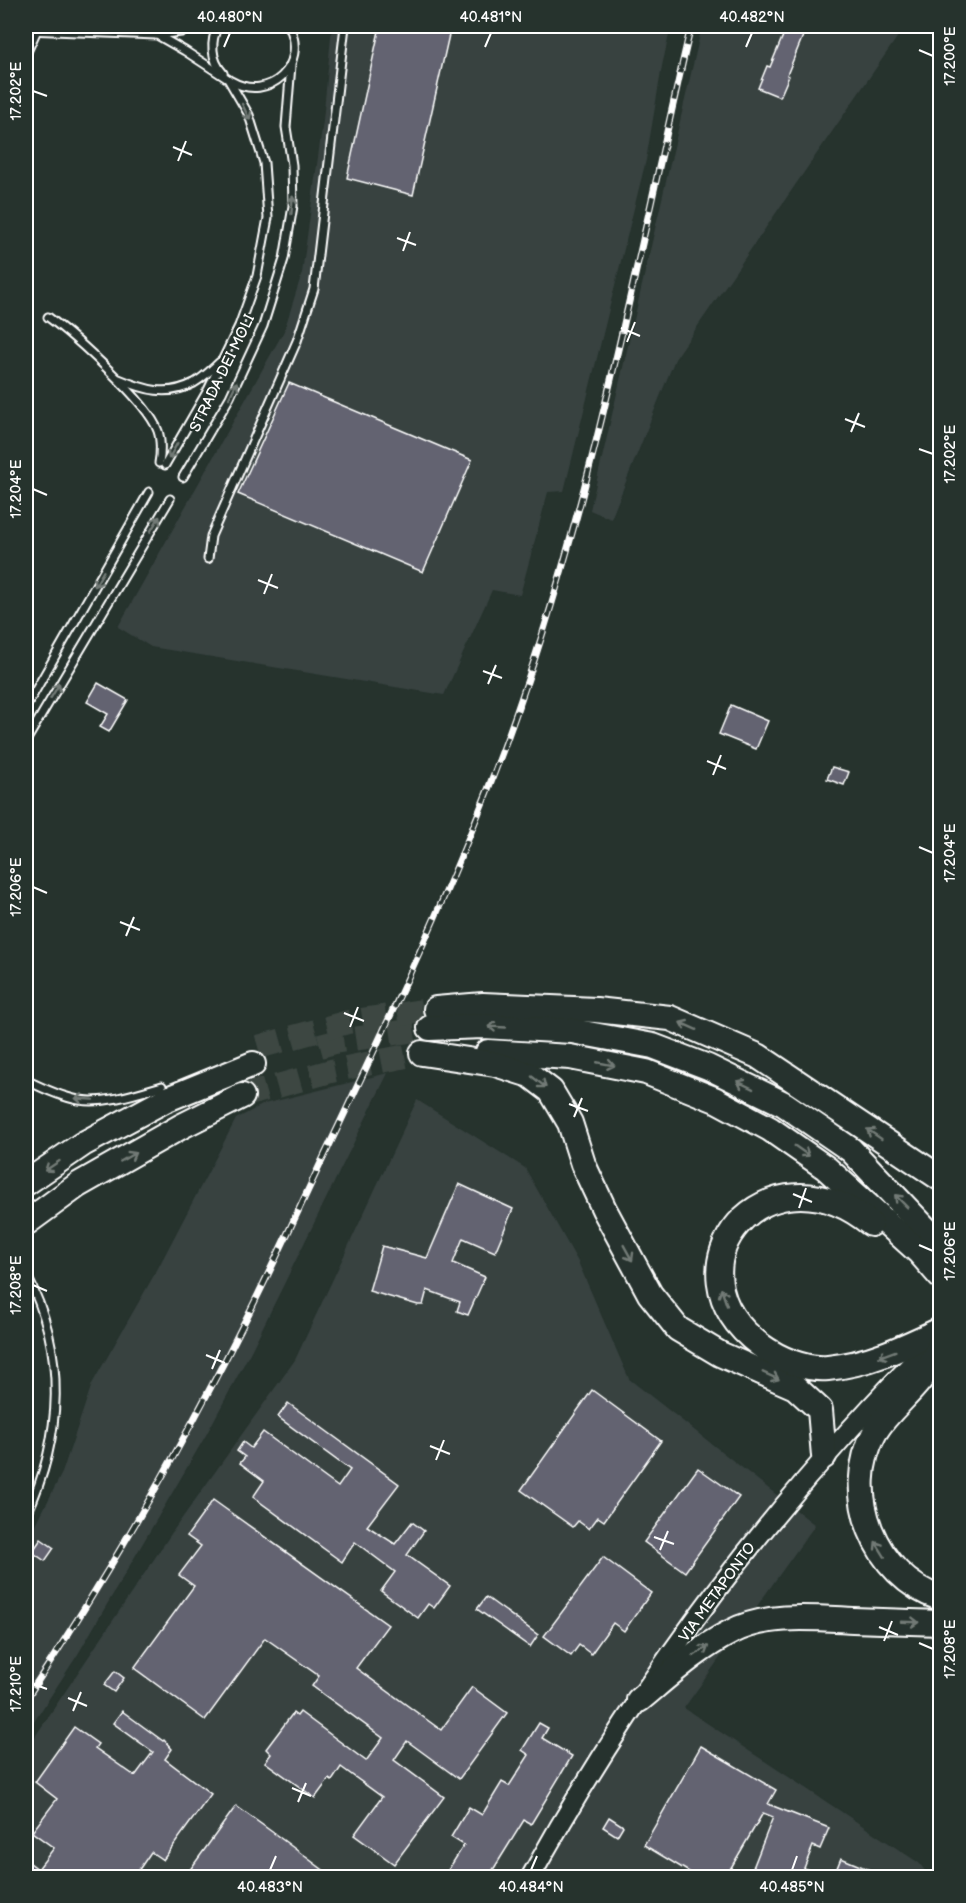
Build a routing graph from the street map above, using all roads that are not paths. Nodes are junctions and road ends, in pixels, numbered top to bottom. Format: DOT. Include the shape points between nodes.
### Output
graph roads {
  1 [pos="197,26"];
  2 [pos="218,26"];
  3 [pos="289,26"];
  4 [pos="294,26"];
  5 [pos="345,26"];
  6 [pos="37,28"];
  7 [pos="26,30"];
  8 [pos="293,34"];
  9 [pos="157,35"];
  10 [pos="26,54"];
  11 [pos="291,65"];
  12 [pos="228,79"];
  13 [pos="48,317"];
  14 [pos="222,360"];
  15 [pos="115,377"];
  16 [pos="183,477"];
  17 [pos="149,492"];
  18 [pos="170,499"];
  19 [pos="208,559"];
  20 [pos="26,707"];
  21 [pos="26,741"];
  22 [pos="26,1080"];
  23 [pos="162,1086"];
  24 [pos="242,1096"];
  25 [pos="83,1144"];
  26 [pos="940,1178"];
  27 [pos="26,1184"];
  28 [pos="26,1223"];
  29 [pos="930,1248"];
  30 [pos="26,1274"];
  31 [pos="940,1276"];
  32 [pos="940,1332"];
  33 [pos="940,1344"];
  34 [pos="824,1456"];
  35 [pos="26,1516"];
  36 [pos="940,1598"];
  37 [pos="940,1623"];
  38 [pos="639,1700"];
  39 [pos="530,1878"];
  1 -- 9 [label="lane"];
  2 -- 12 [label="lane" via="212,44 213,58"];
  3 -- 8 [label="lane, STRADA DEI MOLI"];
  4 -- 8 [label="lane, STRADA DEI MOLI"];
  5 -- 19 [label="lane" via="314,289 297,341 211,536"];
  6 -- 7 [label="lane"];
  6 -- 9 [label="lane"];
  6 -- 10 [label="lane"];
  8 -- 11 [label="lane, STRADA DEI MOLI"];
  9 -- 12 [label="lane"];
  11 -- 12 [label="lane" via="277,81 258,88 237,85"];
  16 -- 11 [label="lane, STRADA DEI MOLI, one-way" via="230,397 263,326 284,259 293,206 286,127"];
  12 -- 14 [label="lane, one-way" via="249,115 264,163 268,218 257,276"];
  13 -- 15 [label="lane"];
  14 -- 15 [label="lane" via="195,383 169,391 143,389"];
  14 -- 15 [label="lane, one-way" via="162,464 159,432 148,413"];
  17 -- 20 [label="lane, one-way"];
  21 -- 18 [label="lane, one-way"];
  23 -- 22 [label="lane, one-way" via="119,1099 79,1100"];
  23 -- 25 [label="highway"];
  23 -- 25 [label="highway" via="256,1055"];
  28 -- 24 [label="highway, one-way" via="78,1185"];
  25 -- 27 [label="highway, one-way"];
  26 -- 29 [label="highway" via="758,1056 670,1018 483,1005 433,1018 483,1026 572,1031 653,1046 708,1067 784,1104 851,1150"];
  29 -- 31 [label="highway"];
  32 -- 29 [label="highway, one-way" via="861,1362 826,1368 806,1366 777,1356 751,1338 729,1311 719,1280 725,1245 741,1220 754,1208 786,1197 813,1197 841,1206 859,1214 888,1237"];
  29 -- 34 [label="highway" via="770,1129 716,1100 646,1072 570,1057 465,1051 422,1053 495,1064 530,1075 551,1091 570,1123 604,1209 650,1294 678,1329 720,1354 795,1387 820,1410"];
  30 -- 35 [label="lane" via="52,1345 55,1411 50,1445"];
  32 -- 34 [label="main road, VIA METAPONTO"];
  36 -- 33 [label="highway, one-way" via="903,1578 884,1557 866,1516 862,1489 865,1461 874,1434 921,1380"];
  34 -- 38 [label="main road, VIA METAPONTO" via="723,1581"];
  38 -- 37 [label="highway, one-way" via="693,1656 732,1631 750,1625 812,1618"];
  38 -- 39 [label="main road, VIA METAPONTO"];
}
